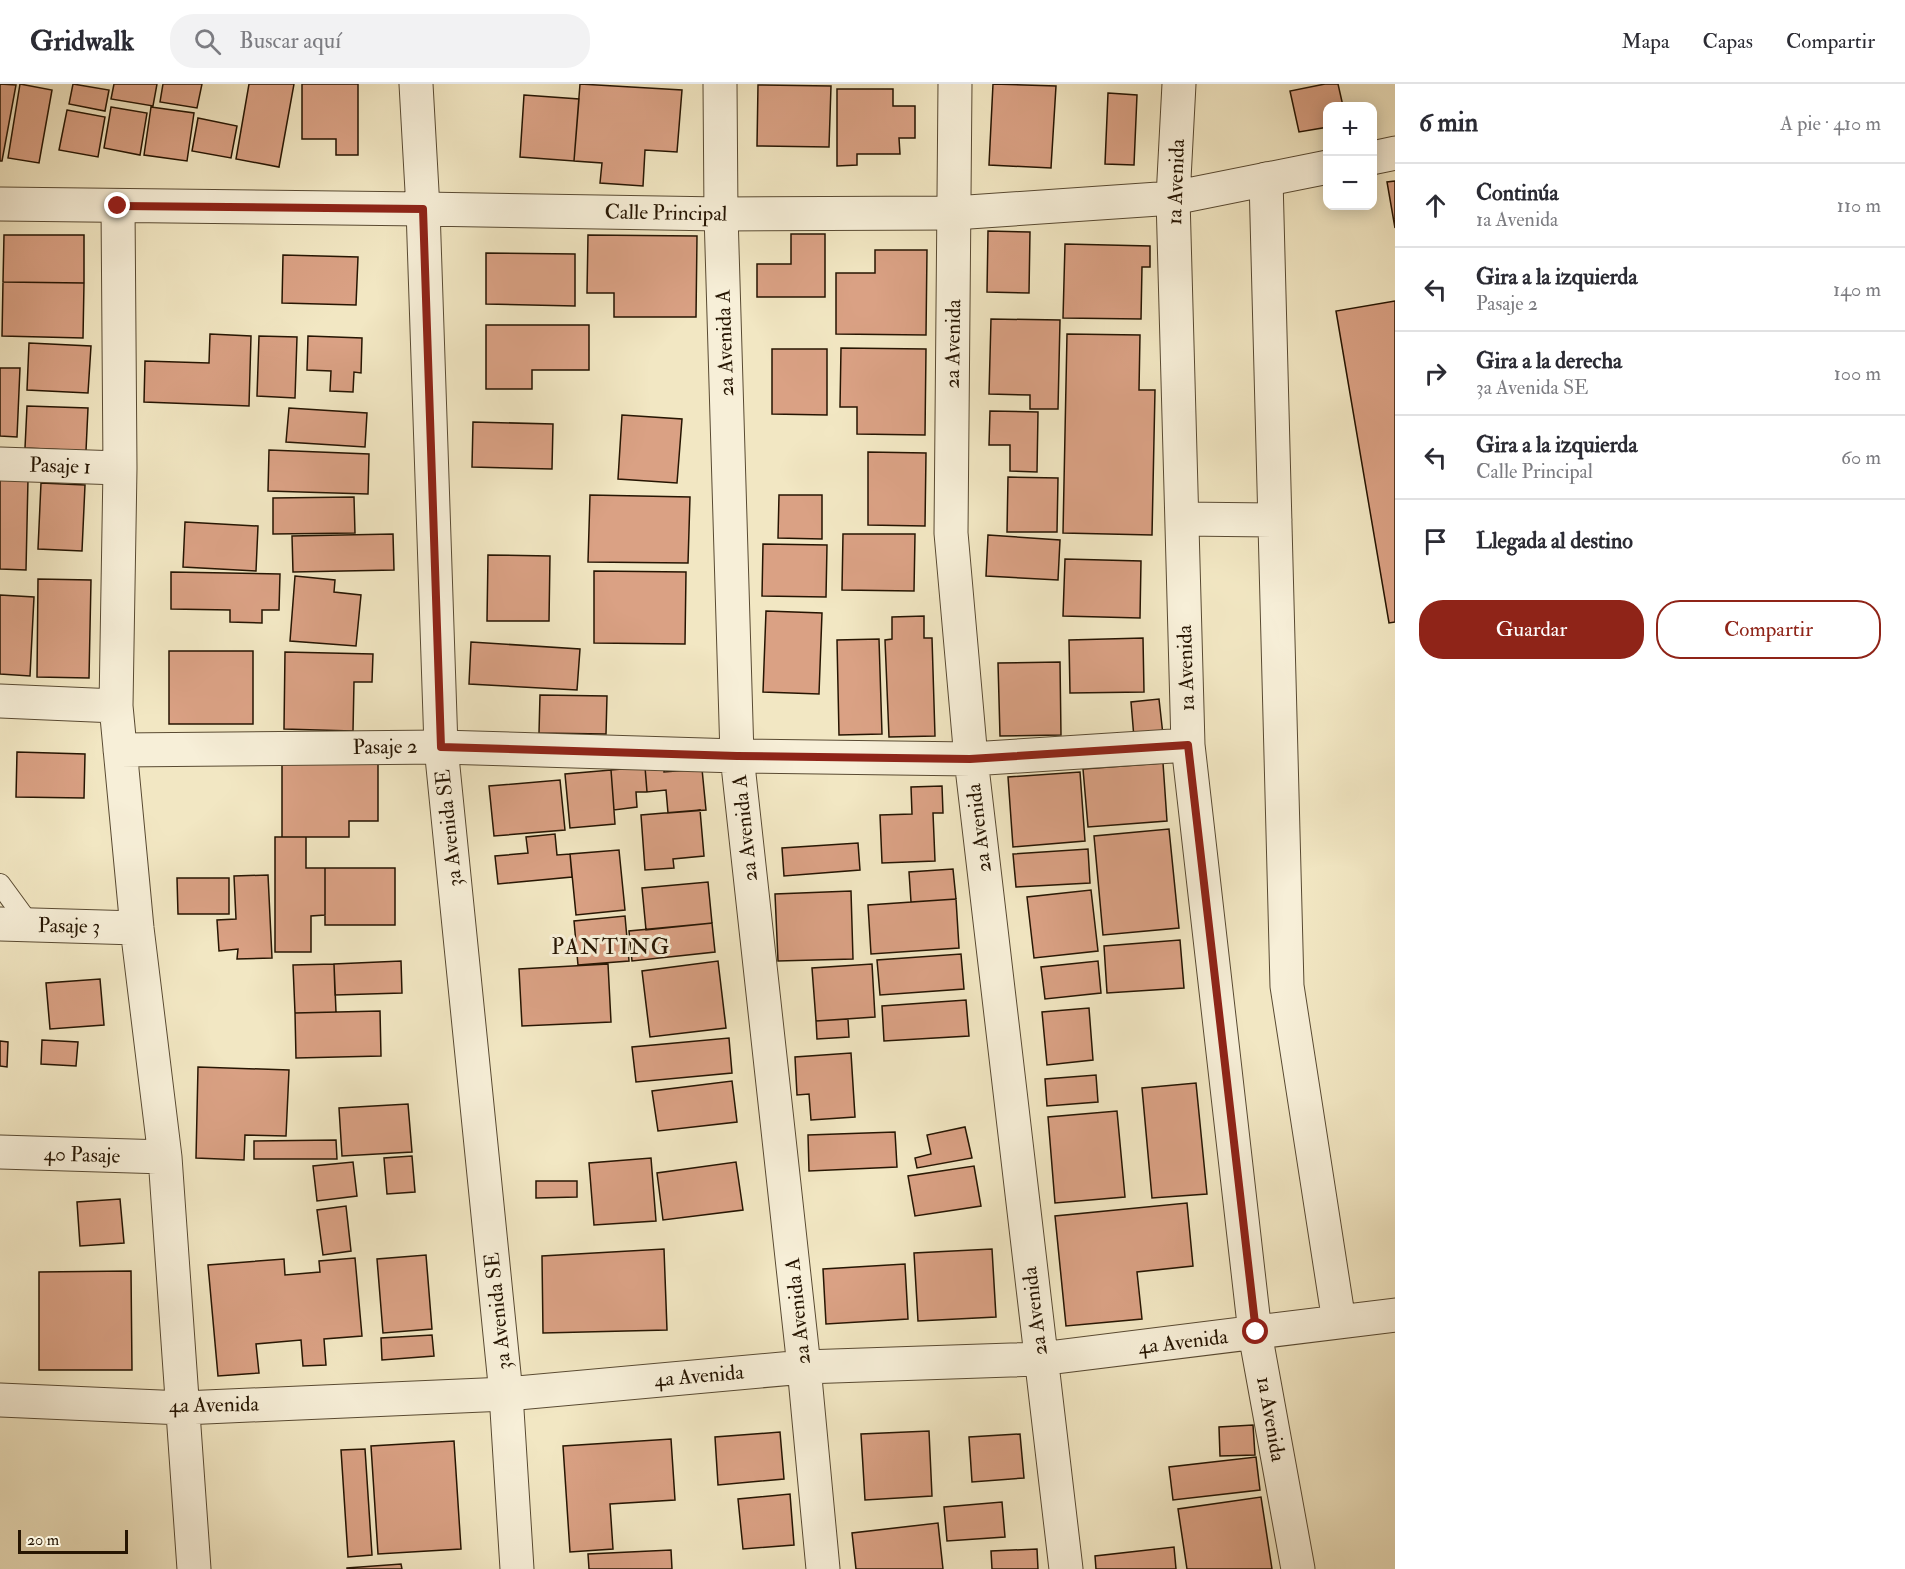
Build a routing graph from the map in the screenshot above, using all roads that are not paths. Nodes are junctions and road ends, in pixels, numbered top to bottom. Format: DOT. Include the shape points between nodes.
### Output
graph roads {
  1 [pos="416,84"];
  2 [pos="720,84"];
  3 [pos="955,84"];
  4 [pos="1179,84"];
  5 [pos="1395,153"];
  6 [pos="1377,157"];
  7 [pos="1323,168"];
  8 [pos="1266,179"];
  9 [pos="1173,198"];
  10 [pos="0,204"];
  11 [pos="118,206"];
  12 [pos="423,209"];
  13 [pos="954,213"];
  14 [pos="721,214"];
  15 [pos="0,464"];
  16 [pos="120,468"];
  17 [pos="1182,519"];
  18 [pos="1275,520"];
  19 [pos="0,701"];
  20 [pos="116,706"];
  21 [pos="1188,745"];
  22 [pos="441,747"];
  23 [pos="120,750"];
  24 [pos="737,756"];
  25 [pos="970,759"];
  26 [pos="0,884"];
  27 [pos="15,925"];
  28 [pos="137,928"];
  29 [pos="0,1152"];
  30 [pos="165,1157"];
  31 [pos="1395,1315"];
  32 [pos="1338,1322"];
  33 [pos="1256,1332"];
  34 [pos="1040,1359"];
  35 [pos="804,1367"];
  36 [pos="506,1394"];
  37 [pos="0,1400"];
  38 [pos="183,1408"];
  39 [pos="194,1569"];
  40 [pos="517,1569"];
  41 [pos="823,1569"];
  42 [pos="1066,1569"];
  43 [pos="1298,1569"];
  1 -- 12 [label="street, 3a Avenida SE"];
  2 -- 14 [label="street, 2a Avenida A"];
  3 -- 13 [label="street, 2a Avenida"];
  4 -- 9 [label="street, 1a Avenida"];
  5 -- 6 [label="street"];
  7 -- 8 [label="street, Calle Principal"];
  8 -- 9 [label="street, Calle Principal"];
  8 -- 18 [label="street"];
  9 -- 13 [label="street, Calle Principal"];
  9 -- 17 [label="street, 1a Avenida"];
  10 -- 11 [label="street, Calle Principal"];
  11 -- 12 [label="street, Calle Principal"];
  11 -- 16 [label="street"];
  12 -- 14 [label="street, Calle Principal"];
  12 -- 22 [label="street, 3a Avenida SE"];
  13 -- 14 [label="street, Calle Principal"];
  13 -- 25 [label="street, 2a Avenida" via="951,533"];
  14 -- 24 [label="street, 2a Avenida A"];
  15 -- 16 [label="street, Pasaje 1"];
  16 -- 20 [label="street"];
  17 -- 18 [label="street"];
  17 -- 21 [label="street, 1a Avenida"];
  18 -- 32 [label="street" via="1287,987"];
  19 -- 20 [label="street"];
  20 -- 23 [label="street"];
  21 -- 25 [label="street, Pasaje 2"];
  21 -- 33 [label="street, 1a Avenida"];
  22 -- 23 [label="street, Pasaje 2"];
  22 -- 24 [label="street, Pasaje 2"];
  22 -- 36 [label="street, 3a Avenida SE"];
  23 -- 28 [label="street"];
  24 -- 25 [label="street, Pasaje 2"];
  24 -- 35 [label="street, 2a Avenida A"];
  25 -- 34 [label="street, 2a Avenida"];
  26 -- 27 [label="lane"];
  27 -- 28 [label="street, Pasaje 3"];
  28 -- 30 [label="street"];
  29 -- 30 [label="street, 40 Pasaje"];
  30 -- 38 [label="street"];
  31 -- 32 [label="street, 4a Avenida"];
  32 -- 33 [label="street, 4a Avenida"];
  33 -- 34 [label="street, 4a Avenida"];
  33 -- 43 [label="street, 1a Avenida"];
  34 -- 35 [label="street, 4a Avenida"];
  34 -- 42 [label="street, 2a Avenida"];
  35 -- 36 [label="street, 4a Avenida"];
  35 -- 41 [label="street, 2a Avenida A"];
  36 -- 38 [label="street, 4a Avenida"];
  36 -- 40 [label="street, 3a Avenida SE"];
  37 -- 38 [label="street, 4a Avenida"];
  38 -- 39 [label="street"];
}
